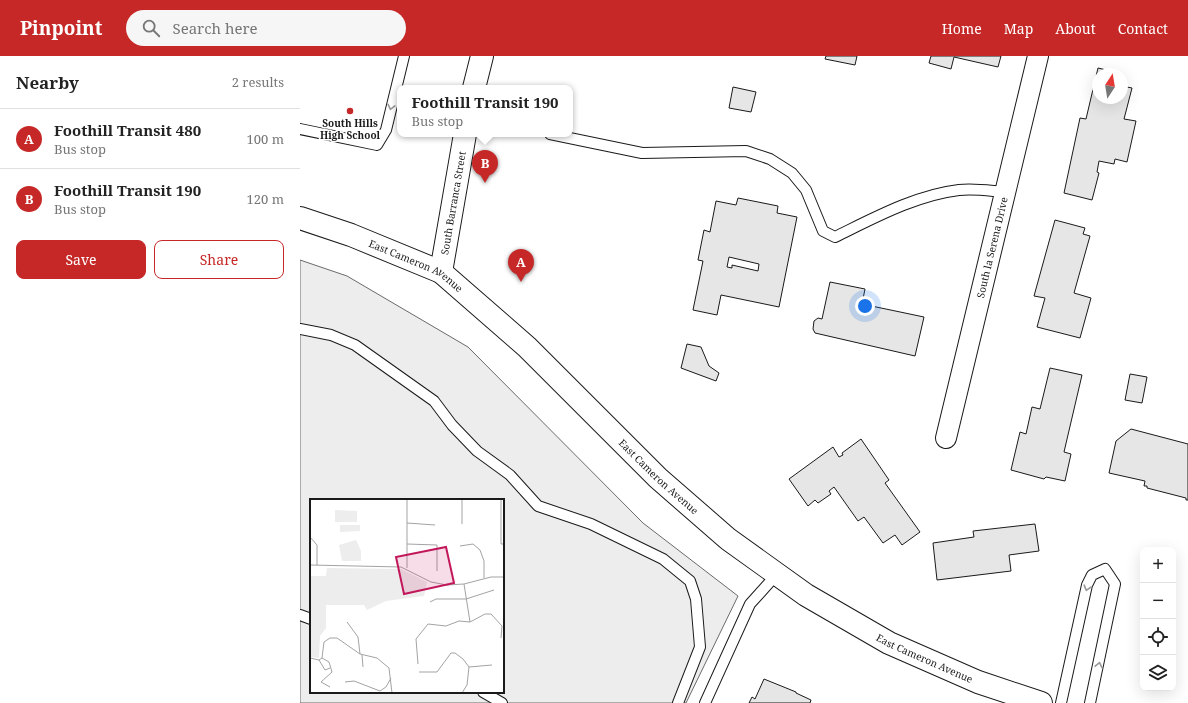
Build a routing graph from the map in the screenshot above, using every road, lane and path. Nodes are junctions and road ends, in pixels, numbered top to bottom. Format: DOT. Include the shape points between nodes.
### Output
graph roads {
  1 [pos="404,56"];
  2 [pos="482,56"];
  3 [pos="1038,56"];
  4 [pos="475,85"];
  5 [pos="300,129"];
  6 [pos="464,137"];
  7 [pos="565,137"];
  8 [pos="1006,192"];
  9 [pos="300,218"];
  10 [pos="441,272"];
  11 [pos="300,329"];
  12 [pos="946,438"];
  13 [pos="777,574"];
  14 [pos="300,614"];
  15 [pos="310,619"];
  16 [pos="485,693"];
  17 [pos="502,703"];
  18 [pos="678,703"];
  19 [pos="706,703"];
  20 [pos="1041,703"];
  21 [pos="1061,703"];
  22 [pos="1090,703"];
  1 -- 5 [label="lane, one-way" via="386,130 378,145"];
  2 -- 4 [label="main road"];
  3 -- 8 [label="street, South la Serena Drive"];
  6 -- 10 [label="main road, South Barranca Street"];
  7 -- 8 [label="lane" via="642,153 746,151 770,159 792,173 806,190 822,231 835,237 923,198 959,190"];
  8 -- 12 [label="street, South la Serena Drive"];
  9 -- 10 [label="main road, East Cameron Avenue" via="351,235"];
  10 -- 13 [label="main road, East Cameron Avenue" via="527,348 658,478 728,539"];
  11 -- 18 [label="lane" via="331,335 355,345 434,401 477,452 510,474 538,506 591,524 663,559 690,581 696,599 700,647"];
  13 -- 19 [label="lane" via="750,604"];
  13 -- 20 [label="main road, East Cameron Avenue" via="806,595 889,643 978,682"];
  14 -- 15 [label="lane"];
  16 -- 17 [label="lane"];
  22 -- 21 [label="lane, one-way" via="1115,584 1105,569 1092,575 1087,585"];
}
